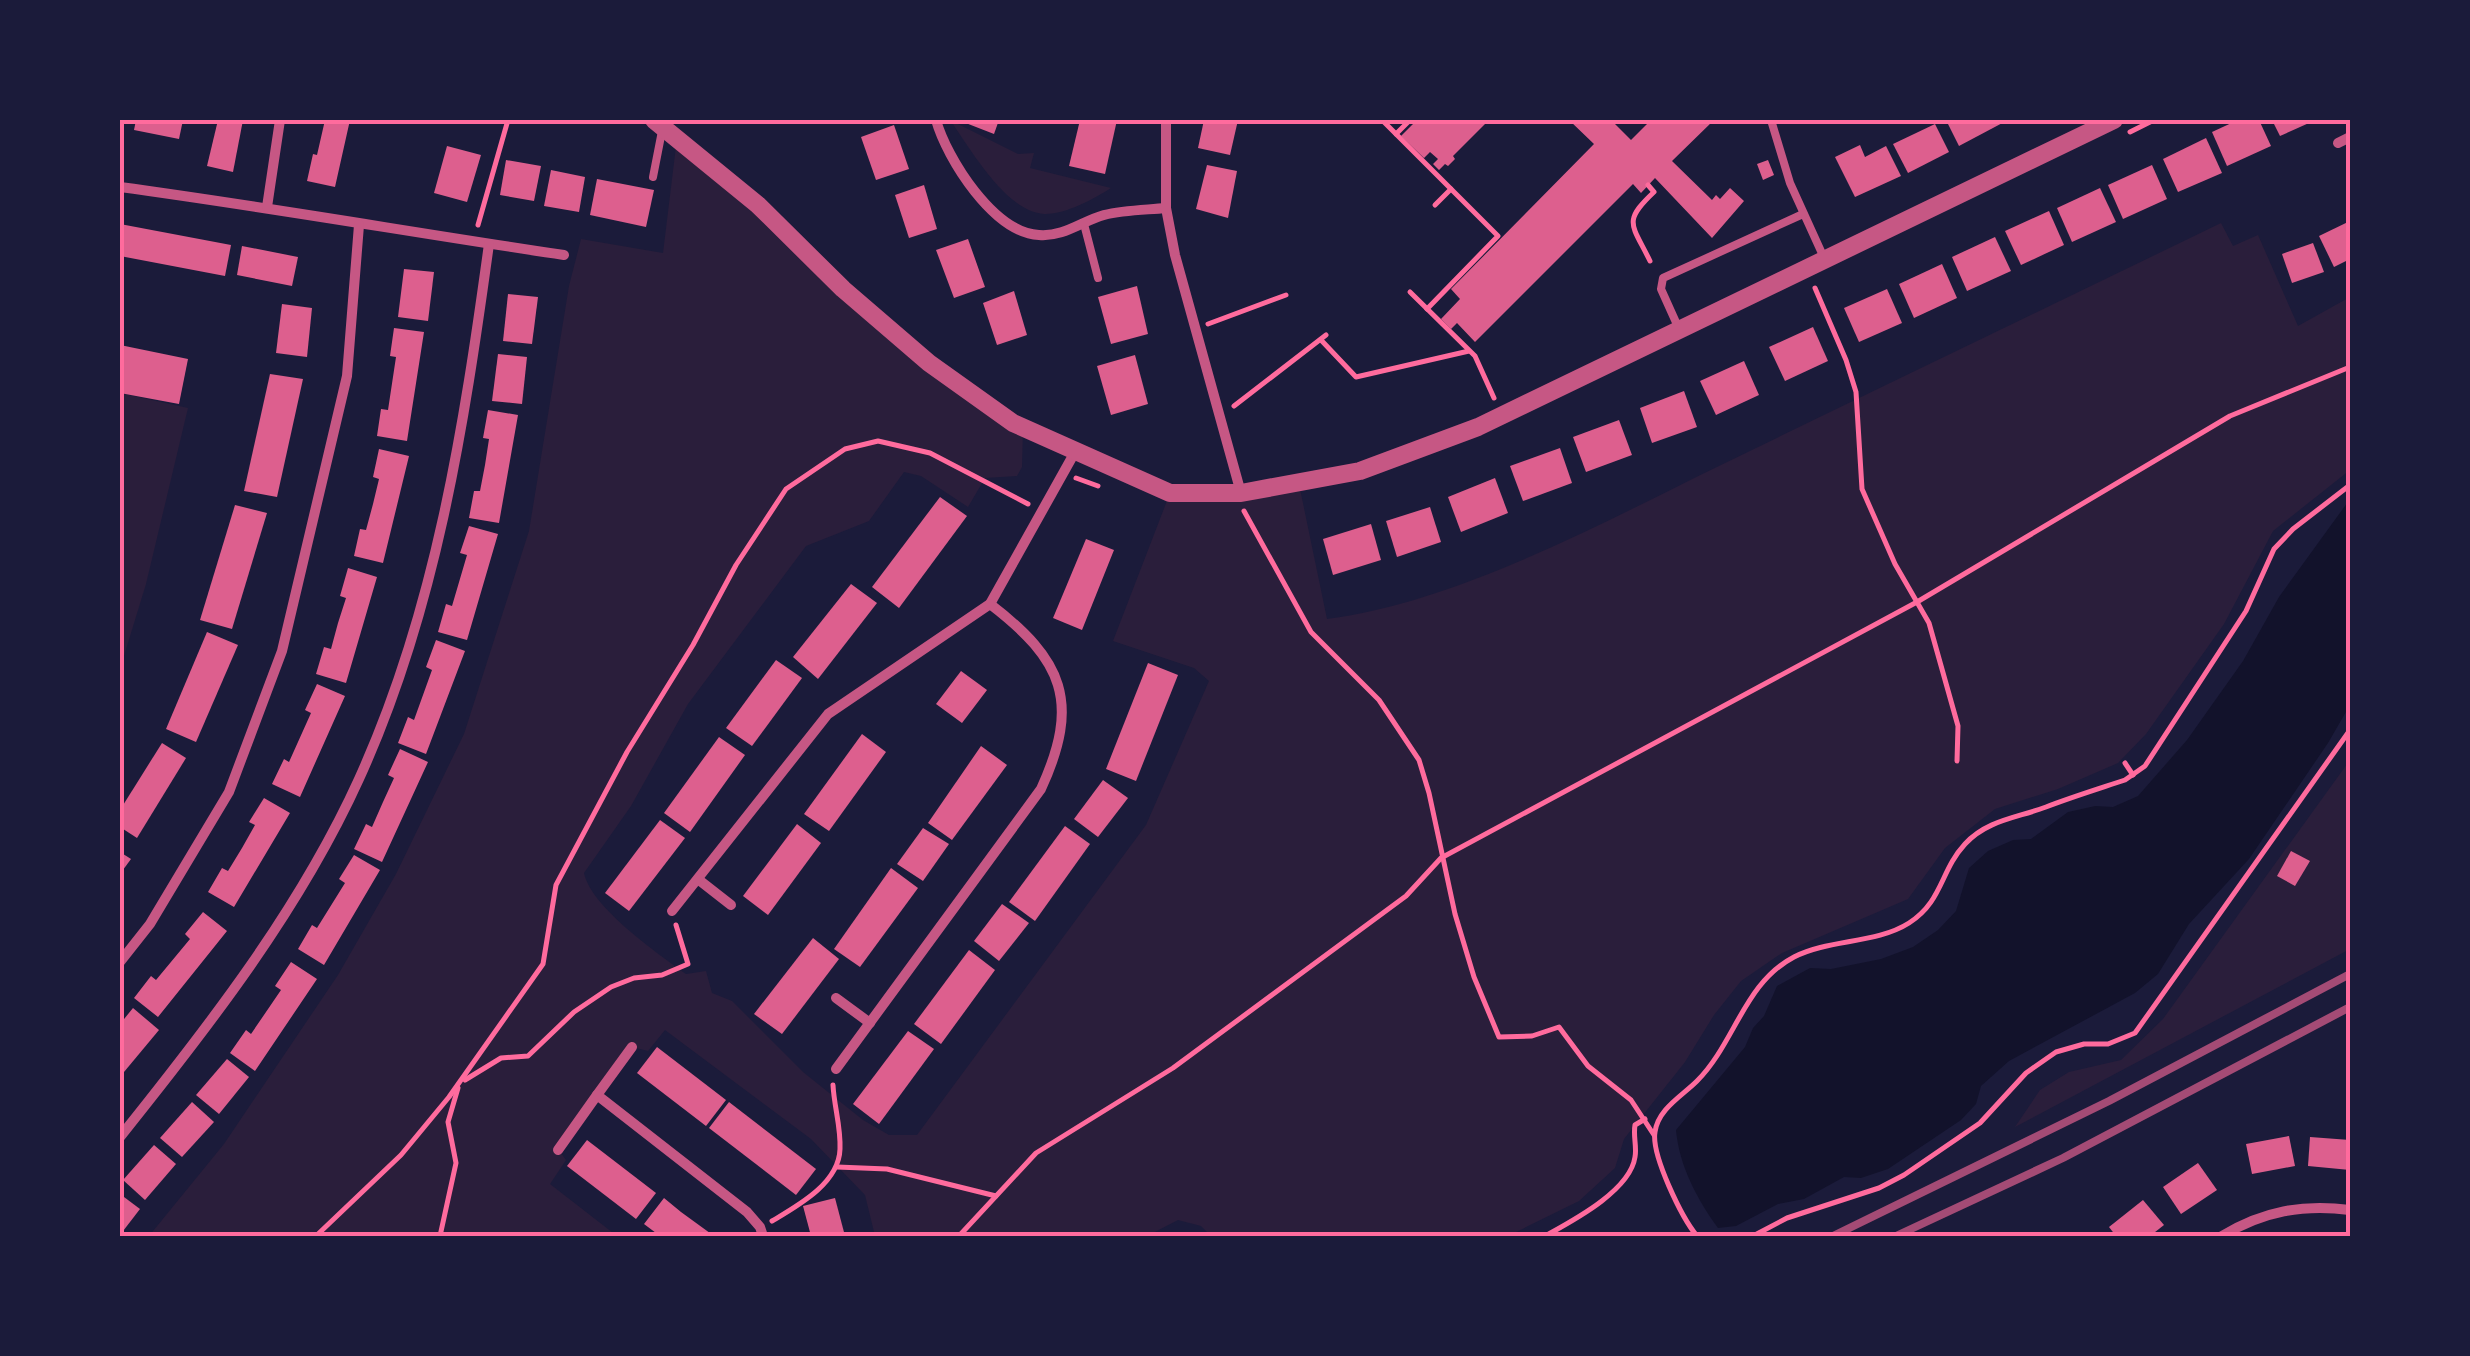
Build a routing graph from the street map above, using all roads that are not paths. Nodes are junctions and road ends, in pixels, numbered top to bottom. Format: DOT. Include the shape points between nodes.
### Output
graph roads {
  1 [pos="280,120"];
  2 [pos="936,120"];
  3 [pos="1166,120"];
  4 [pos="1771,120"];
  5 [pos="2114,120"];
  6 [pos="658,124"];
  7 [pos="2350,138"];
  8 [pos="2338,143"];
  9 [pos="652,178"];
  10 [pos="120,187"];
  11 [pos="268,206"];
  12 [pos="1166,208"];
  13 [pos="1802,214"];
  14 [pos="1084,224"];
  15 [pos="359,225"];
  16 [pos="489,244"];
  17 [pos="564,255"];
  18 [pos="1825,260"];
  19 [pos="1098,278"];
  20 [pos="1679,330"];
  21 [pos="1075,452"];
  22 [pos="1242,501"];
  23 [pos="990,604"];
  24 [pos="699,880"];
  25 [pos="730,906"];
  26 [pos="672,911"];
  27 [pos="120,962"];
  28 [pos="836,998"];
  29 [pos="870,1023"];
  30 [pos="632,1047"];
  31 [pos="836,1069"];
  32 [pos="597,1095"];
  33 [pos="120,1137"];
  34 [pos="558,1150"];
  35 [pos="2350,1210"];
  36 [pos="762,1232"];
  37 [pos="2222,1236"];
  1 -- 11 [label="street"];
  2 -- 14 [label="street" via="974,188 1006,224 1038,236"];
  3 -- 12 [label="street"];
  4 -- 13 [label="lane"];
  5 -- 18 [label="street"];
  6 -- 9 [label="lane"];
  6 -- 21 [label="street" via="930,362 1013,424"];
  7 -- 8 [label="street"];
  10 -- 11 [label="street"];
  11 -- 15 [label="street"];
  12 -- 14 [label="street" via="1102,215"];
  12 -- 22 [label="street"];
  13 -- 18 [label="lane"];
  13 -- 20 [label="lane" via="1664,278 1660,290"];
  14 -- 19 [label="lane"];
  15 -- 16 [label="street"];
  15 -- 27 [label="street" via="347,376 282,651 229,792"];
  16 -- 17 [label="street"];
  16 -- 33 [label="street" via="468,400 428,584 400,678 358,780 261,947"];
  18 -- 20 [label="street"];
  20 -- 22 [label="street" via="1400,458"];
  21 -- 22 [label="street" via="1170,492"];
  21 -- 23 [label="street"];
  23 -- 24 [label="street" via="828,714"];
  23 -- 29 [label="street" via="1030,638 1054,671 1062,726 1056,757 1041,789"];
  24 -- 25 [label="street"];
  24 -- 26 [label="street"];
  28 -- 29 [label="street"];
  29 -- 31 [label="street"];
  30 -- 32 [label="street"];
  32 -- 34 [label="street"];
  32 -- 36 [label="street" via="705,1177"];
  35 -- 37 [label="street" via="2283,1210"];
}
